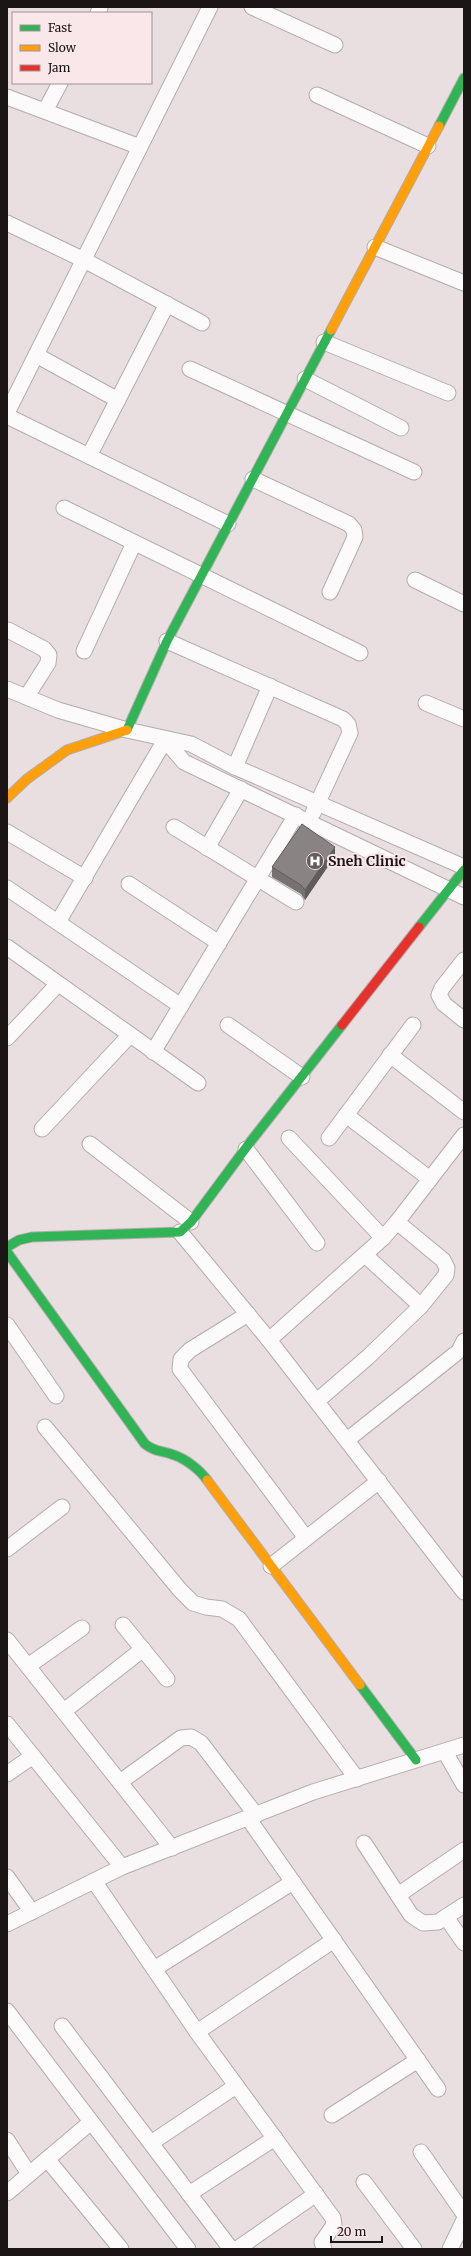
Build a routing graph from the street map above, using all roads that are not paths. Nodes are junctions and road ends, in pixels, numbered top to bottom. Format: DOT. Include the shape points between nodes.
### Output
graph roads {
  1 [pos="210,7"];
  2 [pos="252,7"];
  3 [pos="335,45"];
  4 [pos="464,78"];
  5 [pos="59,84"];
  6 [pos="317,95"];
  7 [pos="7,97"];
  8 [pos="44,111"];
  9 [pos="428,146"];
  10 [pos="140,147"];
  11 [pos="7,223"];
  12 [pos="375,247"];
  13 [pos="84,260"];
  14 [pos="464,283"];
  15 [pos="167,304"];
  16 [pos="202,323"];
  17 [pos="324,342"];
  18 [pos="36,355"];
  19 [pos="190,369"];
  20 [pos="305,379"];
  21 [pos="448,393"];
  22 [pos="118,400"];
  23 [pos="7,413"];
  24 [pos="287,414"];
  25 [pos="7,416"];
  26 [pos="401,428"];
  27 [pos="89,456"];
  28 [pos="414,472"];
  29 [pos="253,478"];
  30 [pos="64,508"];
  31 [pos="228,524"];
  32 [pos="134,543"];
  33 [pos="201,576"];
  34 [pos="415,580"];
  35 [pos="330,592"];
  36 [pos="464,604"];
  37 [pos="8,630"];
  38 [pos="167,641"];
  39 [pos="84,651"];
  40 [pos="360,653"];
  41 [pos="270,686"];
  42 [pos="7,689"];
  43 [pos="27,696"];
  44 [pos="426,703"];
  45 [pos="464,719"];
  46 [pos="127,730"];
  47 [pos="165,740"];
  48 [pos="235,768"];
  49 [pos="241,789"];
  50 [pos="7,798"];
  51 [pos="318,803"];
  52 [pos="296,815"];
  53 [pos="309,822"];
  54 [pos="174,826"];
  55 [pos="7,832"];
  56 [pos="206,848"];
  57 [pos="464,867"];
  58 [pos="464,870"];
  59 [pos="85,878"];
  60 [pos="257,879"];
  61 [pos="129,884"];
  62 [pos="7,888"];
  63 [pos="450,889"];
  64 [pos="464,897"];
  65 [pos="296,902"];
  66 [pos="58,922"];
  67 [pos="219,943"];
  68 [pos="7,948"];
  69 [pos="464,960"];
  70 [pos="58,984"];
  71 [pos="181,1006"];
  72 [pos="464,1020"];
  73 [pos="228,1025"];
  74 [pos="412,1025"];
  75 [pos="130,1035"];
  76 [pos="7,1038"];
  77 [pos="153,1052"];
  78 [pos="390,1055"];
  79 [pos="302,1077"];
  80 [pos="198,1083"];
  81 [pos="464,1112"];
  82 [pos="346,1115"];
  83 [pos="42,1130"];
  84 [pos="289,1138"];
  85 [pos="329,1138"];
  86 [pos="90,1144"];
  87 [pos="462,1144"];
  88 [pos="246,1149"];
  89 [pos="430,1179"];
  90 [pos="397,1222"];
  91 [pos="185,1227"];
  92 [pos="382,1238"];
  93 [pos="317,1243"];
  94 [pos="7,1247"];
  95 [pos="365,1255"];
  96 [pos="421,1306"];
  97 [pos="248,1314"];
  98 [pos="10,1335"];
  99 [pos="269,1340"];
  100 [pos="464,1341"];
  101 [pos="56,1396"];
  102 [pos="316,1401"];
  103 [pos="45,1427"];
  104 [pos="346,1440"];
  105 [pos="379,1481"];
  106 [pos="62,1507"];
  107 [pos="306,1538"];
  108 [pos="7,1548"];
  109 [pos="271,1566"];
  110 [pos="464,1592"];
  111 [pos="123,1625"];
  112 [pos="82,1628"];
  113 [pos="7,1640"];
  114 [pos="143,1649"];
  115 [pos="28,1666"];
  116 [pos="167,1679"];
  117 [pos="64,1711"];
  118 [pos="7,1724"];
  119 [pos="464,1745"];
  120 [pos="444,1752"];
  121 [pos="33,1756"];
  122 [pos="416,1760"];
  123 [pos="7,1774"];
  124 [pos="357,1779"];
  125 [pos="120,1782"];
  126 [pos="464,1785"];
  127 [pos="252,1816"];
  128 [pos="364,1842"];
  129 [pos="172,1848"];
  130 [pos="464,1850"];
  131 [pos="122,1867"];
  132 [pos="7,1877"];
  133 [pos="94,1881"];
  134 [pos="293,1882"];
  135 [pos="398,1894"];
  136 [pos="464,1905"];
  137 [pos="32,1912"];
  138 [pos="446,1917"];
  139 [pos="7,1924"];
  140 [pos="334,1940"];
  141 [pos="464,1943"];
  142 [pos="154,1969"];
  143 [pos="7,2011"];
  144 [pos="62,2026"];
  145 [pos="197,2032"];
  146 [pos="418,2060"];
  147 [pos="236,2086"];
  148 [pos="438,2089"];
  149 [pos="332,2115"];
  150 [pos="91,2122"];
  151 [pos="275,2138"];
  152 [pos="7,2140"];
  153 [pos="151,2143"];
  154 [pos="421,2152"];
  155 [pos="48,2159"];
  156 [pos="29,2174"];
  157 [pos="364,2182"];
  158 [pos="7,2193"];
  159 [pos="190,2194"];
  160 [pos="316,2194"];
  161 [pos="464,2214"];
  162 [pos="464,2220"];
  163 [pos="121,2249"];
  164 [pos="188,2249"];
  165 [pos="231,2249"];
  166 [pos="237,2249"];
  167 [pos="324,2249"];
  168 [pos="414,2249"];
  169 [pos="450,2249"];
  1 -- 10 [label="street"];
  2 -- 3 [label="street"];
  4 -- 9 [label="street"];
  5 -- 8 [label="street"];
  6 -- 9 [label="street"];
  7 -- 8 [label="street"];
  8 -- 10 [label="street"];
  9 -- 12 [label="street"];
  10 -- 13 [label="street"];
  11 -- 13 [label="street"];
  12 -- 14 [label="street"];
  12 -- 17 [label="street"];
  13 -- 15 [label="street"];
  13 -- 18 [label="street"];
  15 -- 16 [label="street"];
  15 -- 22 [label="street"];
  17 -- 20 [label="street"];
  17 -- 21 [label="street"];
  18 -- 22 [label="street"];
  18 -- 23 [label="street"];
  19 -- 24 [label="street"];
  20 -- 24 [label="street"];
  20 -- 26 [label="street"];
  22 -- 27 [label="street"];
  24 -- 28 [label="street"];
  24 -- 29 [label="street"];
  25 -- 27 [label="street"];
  27 -- 31 [label="street"];
  29 -- 31 [label="street"];
  29 -- 35 [label="street" via="349,524 354,530 355,537"];
  30 -- 32 [label="street"];
  31 -- 33 [label="street"];
  32 -- 33 [label="street"];
  32 -- 39 [label="street"];
  33 -- 38 [label="street"];
  33 -- 40 [label="street"];
  34 -- 36 [label="street"];
  37 -- 43 [label="street" via="44,649 49,655 48,663"];
  38 -- 41 [label="street"];
  38 -- 46 [label="street"];
  41 -- 48 [label="street"];
  41 -- 51 [label="street" via="343,719 348,724 350,733"];
  42 -- 43 [label="street"];
  43 -- 46 [label="street" via="58,710"];
  44 -- 45 [label="street"];
  46 -- 47 [label="street"];
  46 -- 50 [label="street" via="67,750 27,779"];
  47 -- 48 [label="street" via="191,744"];
  47 -- 49 [label="street" via="184,762"];
  47 -- 59 [label="street"];
  48 -- 51 [label="street"];
  49 -- 52 [label="street"];
  49 -- 56 [label="street"];
  51 -- 53 [label="street"];
  51 -- 57 [label="street"];
  52 -- 53 [label="street"];
  52 -- 60 [label="street"];
  53 -- 63 [label="street"];
  54 -- 56 [label="street"];
  55 -- 59 [label="street"];
  56 -- 60 [label="street"];
  58 -- 63 [label="street"];
  59 -- 66 [label="street"];
  60 -- 65 [label="street"];
  60 -- 67 [label="street"];
  61 -- 67 [label="street"];
  62 -- 66 [label="street"];
  63 -- 64 [label="street"];
  63 -- 79 [label="street"];
  66 -- 71 [label="street"];
  67 -- 71 [label="street"];
  68 -- 70 [label="street"];
  69 -- 72 [label="street" via="439,995 444,1004"];
  70 -- 75 [label="street"];
  70 -- 76 [label="street"];
  71 -- 77 [label="street"];
  73 -- 79 [label="street"];
  74 -- 78 [label="street"];
  75 -- 77 [label="street"];
  75 -- 83 [label="street"];
  77 -- 80 [label="street"];
  78 -- 81 [label="street"];
  78 -- 82 [label="street"];
  79 -- 88 [label="street"];
  82 -- 85 [label="street"];
  82 -- 89 [label="street"];
  84 -- 92 [label="street"];
  86 -- 91 [label="street"];
  87 -- 89 [label="street"];
  88 -- 91 [label="street"];
  88 -- 93 [label="street"];
  89 -- 90 [label="street"];
  90 -- 92 [label="street"];
  90 -- 96 [label="street" via="442,1260 447,1268 446,1275"];
  91 -- 94 [label="street" via="32,1238 19,1240"];
  91 -- 97 [label="street"];
  92 -- 95 [label="street"];
  94 -- 109 [label="street" via="145,1444 156,1454 173,1455 205,1477"];
  95 -- 96 [label="street"];
  95 -- 99 [label="street"];
  96 -- 102 [label="street" via="368,1357"];
  97 -- 99 [label="street"];
  97 -- 107 [label="street" via="190,1350 181,1359 180,1369"];
  98 -- 101 [label="street"];
  99 -- 102 [label="street"];
  100 -- 104 [label="street" via="459,1351"];
  102 -- 104 [label="street"];
  103 -- 124 [label="street" via="193,1603 222,1608 239,1619"];
  104 -- 105 [label="street"];
  105 -- 107 [label="street"];
  105 -- 110 [label="street"];
  106 -- 108 [label="street"];
  107 -- 109 [label="street"];
  109 -- 122 [label="street"];
  111 -- 114 [label="street"];
  112 -- 115 [label="street"];
  113 -- 115 [label="street"];
  114 -- 116 [label="street"];
  114 -- 117 [label="street"];
  115 -- 117 [label="street"];
  117 -- 125 [label="street"];
  118 -- 121 [label="street"];
  119 -- 120 [label="street"];
  120 -- 122 [label="street"];
  120 -- 126 [label="street"];
  121 -- 123 [label="street"];
  121 -- 131 [label="street"];
  122 -- 124 [label="street"];
  124 -- 127 [label="street" via="313,1792"];
  125 -- 127 [label="street" via="181,1738 191,1737 201,1743"];
  125 -- 129 [label="street"];
  127 -- 129 [label="street"];
  127 -- 134 [label="street"];
  128 -- 135 [label="street"];
  129 -- 131 [label="street"];
  130 -- 135 [label="street"];
  131 -- 133 [label="street"];
  132 -- 137 [label="street"];
  133 -- 137 [label="street"];
  133 -- 142 [label="street"];
  134 -- 140 [label="street"];
  134 -- 142 [label="street"];
  135 -- 138 [label="street" via="411,1914 423,1923 438,1922"];
  136 -- 138 [label="street"];
  137 -- 139 [label="street"];
  138 -- 141 [label="street"];
  140 -- 145 [label="street"];
  140 -- 146 [label="street"];
  142 -- 145 [label="street"];
  143 -- 150 [label="street"];
  144 -- 153 [label="street"];
  145 -- 147 [label="street"];
  146 -- 148 [label="street"];
  146 -- 149 [label="street"];
  147 -- 151 [label="street"];
  147 -- 153 [label="street"];
  150 -- 155 [label="street"];
  150 -- 164 [label="street"];
  151 -- 159 [label="street"];
  151 -- 160 [label="street"];
  152 -- 156 [label="street"];
  153 -- 159 [label="street"];
  154 -- 161 [label="street"];
  155 -- 156 [label="street"];
  155 -- 163 [label="street"];
  156 -- 158 [label="street"];
  157 -- 168 [label="street"];
  159 -- 165 [label="street"];
  160 -- 166 [label="street"];
  160 -- 167 [label="street" via="333,2218 334,2225 322,2242"];
  162 -- 169 [label="street"];
}
